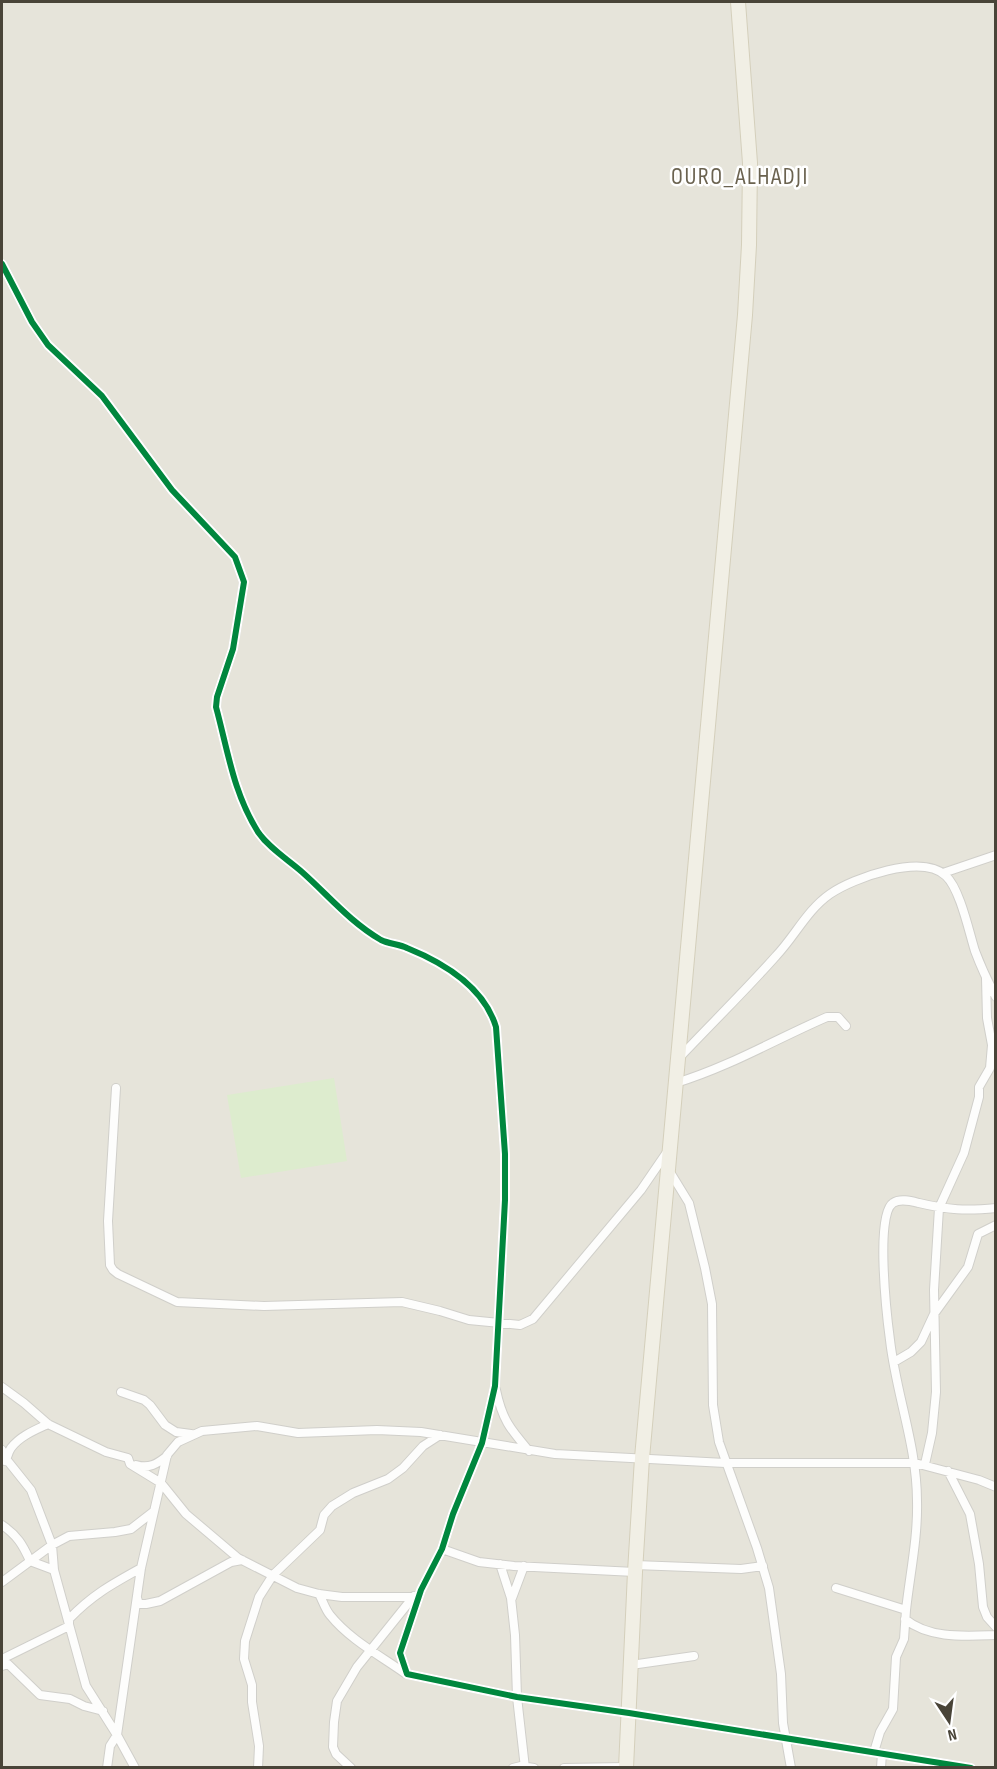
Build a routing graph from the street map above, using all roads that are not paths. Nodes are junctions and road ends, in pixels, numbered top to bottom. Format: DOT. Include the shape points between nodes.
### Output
graph roads {
  1 [pos="738,2"];
  2 [pos="2,264"];
  3 [pos="996,855"];
  4 [pos="943,873"];
  5 [pos="986,978"];
  6 [pos="996,997"];
  7 [pos="846,1026"];
  8 [pos="679,1058"];
  9 [pos="676,1083"];
  10 [pos="116,1088"];
  11 [pos="671,1146"];
  12 [pos="670,1172"];
  13 [pos="939,1208"];
  14 [pos="996,1208"];
  15 [pos="996,1225"];
  16 [pos="934,1314"];
  17 [pos="498,1323"];
  18 [pos="894,1362"];
  19 [pos="495,1386"];
  20 [pos="2,1387"];
  21 [pos="121,1392"];
  22 [pos="48,1424"];
  23 [pos="192,1434"];
  24 [pos="440,1435"];
  25 [pos="482,1443"];
  26 [pos="2,1450"];
  27 [pos="529,1451"];
  28 [pos="167,1455"];
  29 [pos="642,1458"];
  30 [pos="4,1461"];
  31 [pos="725,1463"];
  32 [pos="915,1463"];
  33 [pos="130,1464"];
  34 [pos="925,1464"];
  35 [pos="948,1471"];
  36 [pos="161,1484"];
  37 [pos="996,1487"];
  38 [pos="153,1512"];
  39 [pos="2,1525"];
  40 [pos="52,1545"];
  41 [pos="442,1550"];
  42 [pos="242,1560"];
  43 [pos="30,1561"];
  44 [pos="500,1564"];
  45 [pos="524,1566"];
  46 [pos="763,1566"];
  47 [pos="141,1568"];
  48 [pos="635,1568"];
  49 [pos="54,1570"];
  50 [pos="273,1575"];
  51 [pos="2,1582"];
  52 [pos="836,1588"];
  53 [pos="421,1590"];
  54 [pos="319,1594"];
  55 [pos="412,1597"];
  56 [pos="137,1598"];
  57 [pos="512,1599"];
  58 [pos="905,1614"];
  59 [pos="69,1626"];
  60 [pos="996,1627"];
  61 [pos="996,1635"];
  62 [pos="371,1649"];
  63 [pos="694,1656"];
  64 [pos="2,1659"];
  65 [pos="631,1665"];
  66 [pos="2,1666"];
  67 [pos="407,1674"];
  68 [pos="517,1697"];
  69 [pos="103,1712"];
  70 [pos="629,1713"];
  71 [pos="117,1735"];
  72 [pos="786,1739"];
  73 [pos="878,1752"];
  74 [pos="107,1767"];
  75 [pos="135,1767"];
  76 [pos="258,1767"];
  77 [pos="351,1767"];
  78 [pos="513,1767"];
  79 [pos="525,1767"];
  80 [pos="534,1767"];
  81 [pos="564,1767"];
  82 [pos="626,1767"];
  83 [pos="792,1767"];
  84 [pos="881,1767"];
  85 [pos="971,1767"];
  1 -- 8 [label="main road" via="750,163 749,244"];
  2 -- 17 [label="street" via="48,345 102,396 171,490 235,557 244,582 233,649 216,707 239,796 259,833 356,924 458,974 491,1012 496,1027 505,1154"];
  3 -- 4 [label="street"];
  4 -- 5 [label="street" via="951,881"];
  4 -- 8 [label="street" via="906,867 889,869 831,893"];
  5 -- 6 [label="street"];
  5 -- 13 [label="street" via="992,1045 990,1068 979,1087 964,1154"];
  7 -- 9 [label="street" via="838,1017 827,1017 739,1060"];
  8 -- 9 [label="main road"];
  9 -- 11 [label="main road"];
  10 -- 17 [label="street" via="108,1240 110,1265 118,1274 177,1302 264,1306 402,1302 469,1320"];
  11 -- 12 [label="main road"];
  11 -- 17 [label="street" via="641,1190 533,1319 520,1325"];
  12 -- 29 [label="main road"];
  12 -- 31 [label="street" via="689,1203 712,1304 713,1406"];
  13 -- 14 [label="street"];
  13 -- 16 [label="street"];
  13 -- 18 [label="street" via="897,1200 885,1212 884,1286"];
  15 -- 16 [label="street" via="978,1234 968,1267"];
  16 -- 18 [label="street" via="921,1342"];
  16 -- 34 [label="street" via="936,1392"];
  17 -- 19 [label="street"];
  18 -- 32 [label="street"];
  19 -- 25 [label="street"];
  19 -- 27 [label="street" via="500,1411"];
  20 -- 22 [label="street"];
  21 -- 23 [label="street" via="144,1400 176,1432"];
  22 -- 30 [label="street" via="18,1442"];
  22 -- 33 [label="street" via="106,1452 128,1458"];
  23 -- 24 [label="street" via="257,1426 298,1433 377,1430"];
  23 -- 28 [label="street"];
  24 -- 25 [label="street"];
  24 -- 50 [label="street" via="388,1479 332,1506 324,1515 320,1530"];
  25 -- 27 [label="street"];
  25 -- 41 [label="street"];
  26 -- 30 [label="street"];
  27 -- 29 [label="street"];
  28 -- 33 [label="street" via="151,1466"];
  28 -- 36 [label="street"];
  29 -- 31 [label="street"];
  29 -- 48 [label="main road"];
  30 -- 40 [label="street" via="31,1490"];
  31 -- 32 [label="street"];
  31 -- 46 [label="street"];
  32 -- 34 [label="street"];
  32 -- 58 [label="street" via="918,1502"];
  33 -- 36 [label="street"];
  34 -- 35 [label="street"];
  35 -- 37 [label="street"];
  35 -- 60 [label="street" via="970,1514 983,1607"];
  36 -- 38 [label="street"];
  36 -- 42 [label="street" via="186,1514"];
  38 -- 40 [label="street" via="131,1529 69,1536"];
  38 -- 47 [label="street"];
  39 -- 43 [label="street" via="21,1542"];
  40 -- 43 [label="street"];
  40 -- 49 [label="street"];
  41 -- 44 [label="street"];
  41 -- 53 [label="street"];
  42 -- 50 [label="street"];
  42 -- 56 [label="street" via="231,1562 160,1601 139,1604"];
  43 -- 49 [label="street"];
  43 -- 51 [label="street"];
  44 -- 45 [label="street"];
  44 -- 57 [label="street"];
  45 -- 48 [label="street"];
  45 -- 57 [label="street"];
  46 -- 48 [label="street"];
  46 -- 72 [label="street" via="781,1674"];
  47 -- 56 [label="street"];
  47 -- 59 [label="street" via="84,1603 69,1619"];
  48 -- 65 [label="main road"];
  49 -- 59 [label="street"];
  50 -- 54 [label="street"];
  50 -- 76 [label="street" via="260,1597 245,1641 244,1659 252,1685 259,1746"];
  52 -- 58 [label="street"];
  53 -- 55 [label="street"];
  53 -- 67 [label="street" via="400,1653"];
  54 -- 55 [label="street"];
  54 -- 62 [label="street" via="328,1613"];
  55 -- 62 [label="street"];
  56 -- 71 [label="street"];
  57 -- 68 [label="street"];
  58 -- 61 [label="street" via="917,1628 963,1636"];
  58 -- 73 [label="street" via="903,1639 896,1657 893,1709 880,1732"];
  59 -- 64 [label="street"];
  59 -- 69 [label="street" via="86,1686"];
  62 -- 67 [label="street"];
  62 -- 77 [label="street" via="337,1701 333,1747"];
  63 -- 65 [label="street"];
  65 -- 70 [label="main road"];
  66 -- 69 [label="street" via="8,1664 40,1695 70,1699"];
  67 -- 68 [label="street"];
  68 -- 70 [label="street"];
  68 -- 79 [label="street"];
  69 -- 71 [label="street"];
  70 -- 72 [label="street"];
  70 -- 82 [label="main road"];
  71 -- 74 [label="street" via="110,1746"];
  71 -- 75 [label="street"];
  72 -- 73 [label="street"];
  72 -- 83 [label="street"];
  73 -- 84 [label="street"];
  73 -- 85 [label="street"];
  78 -- 79 [label="street"];
  79 -- 80 [label="street"];
  81 -- 82 [label="street"];
}
